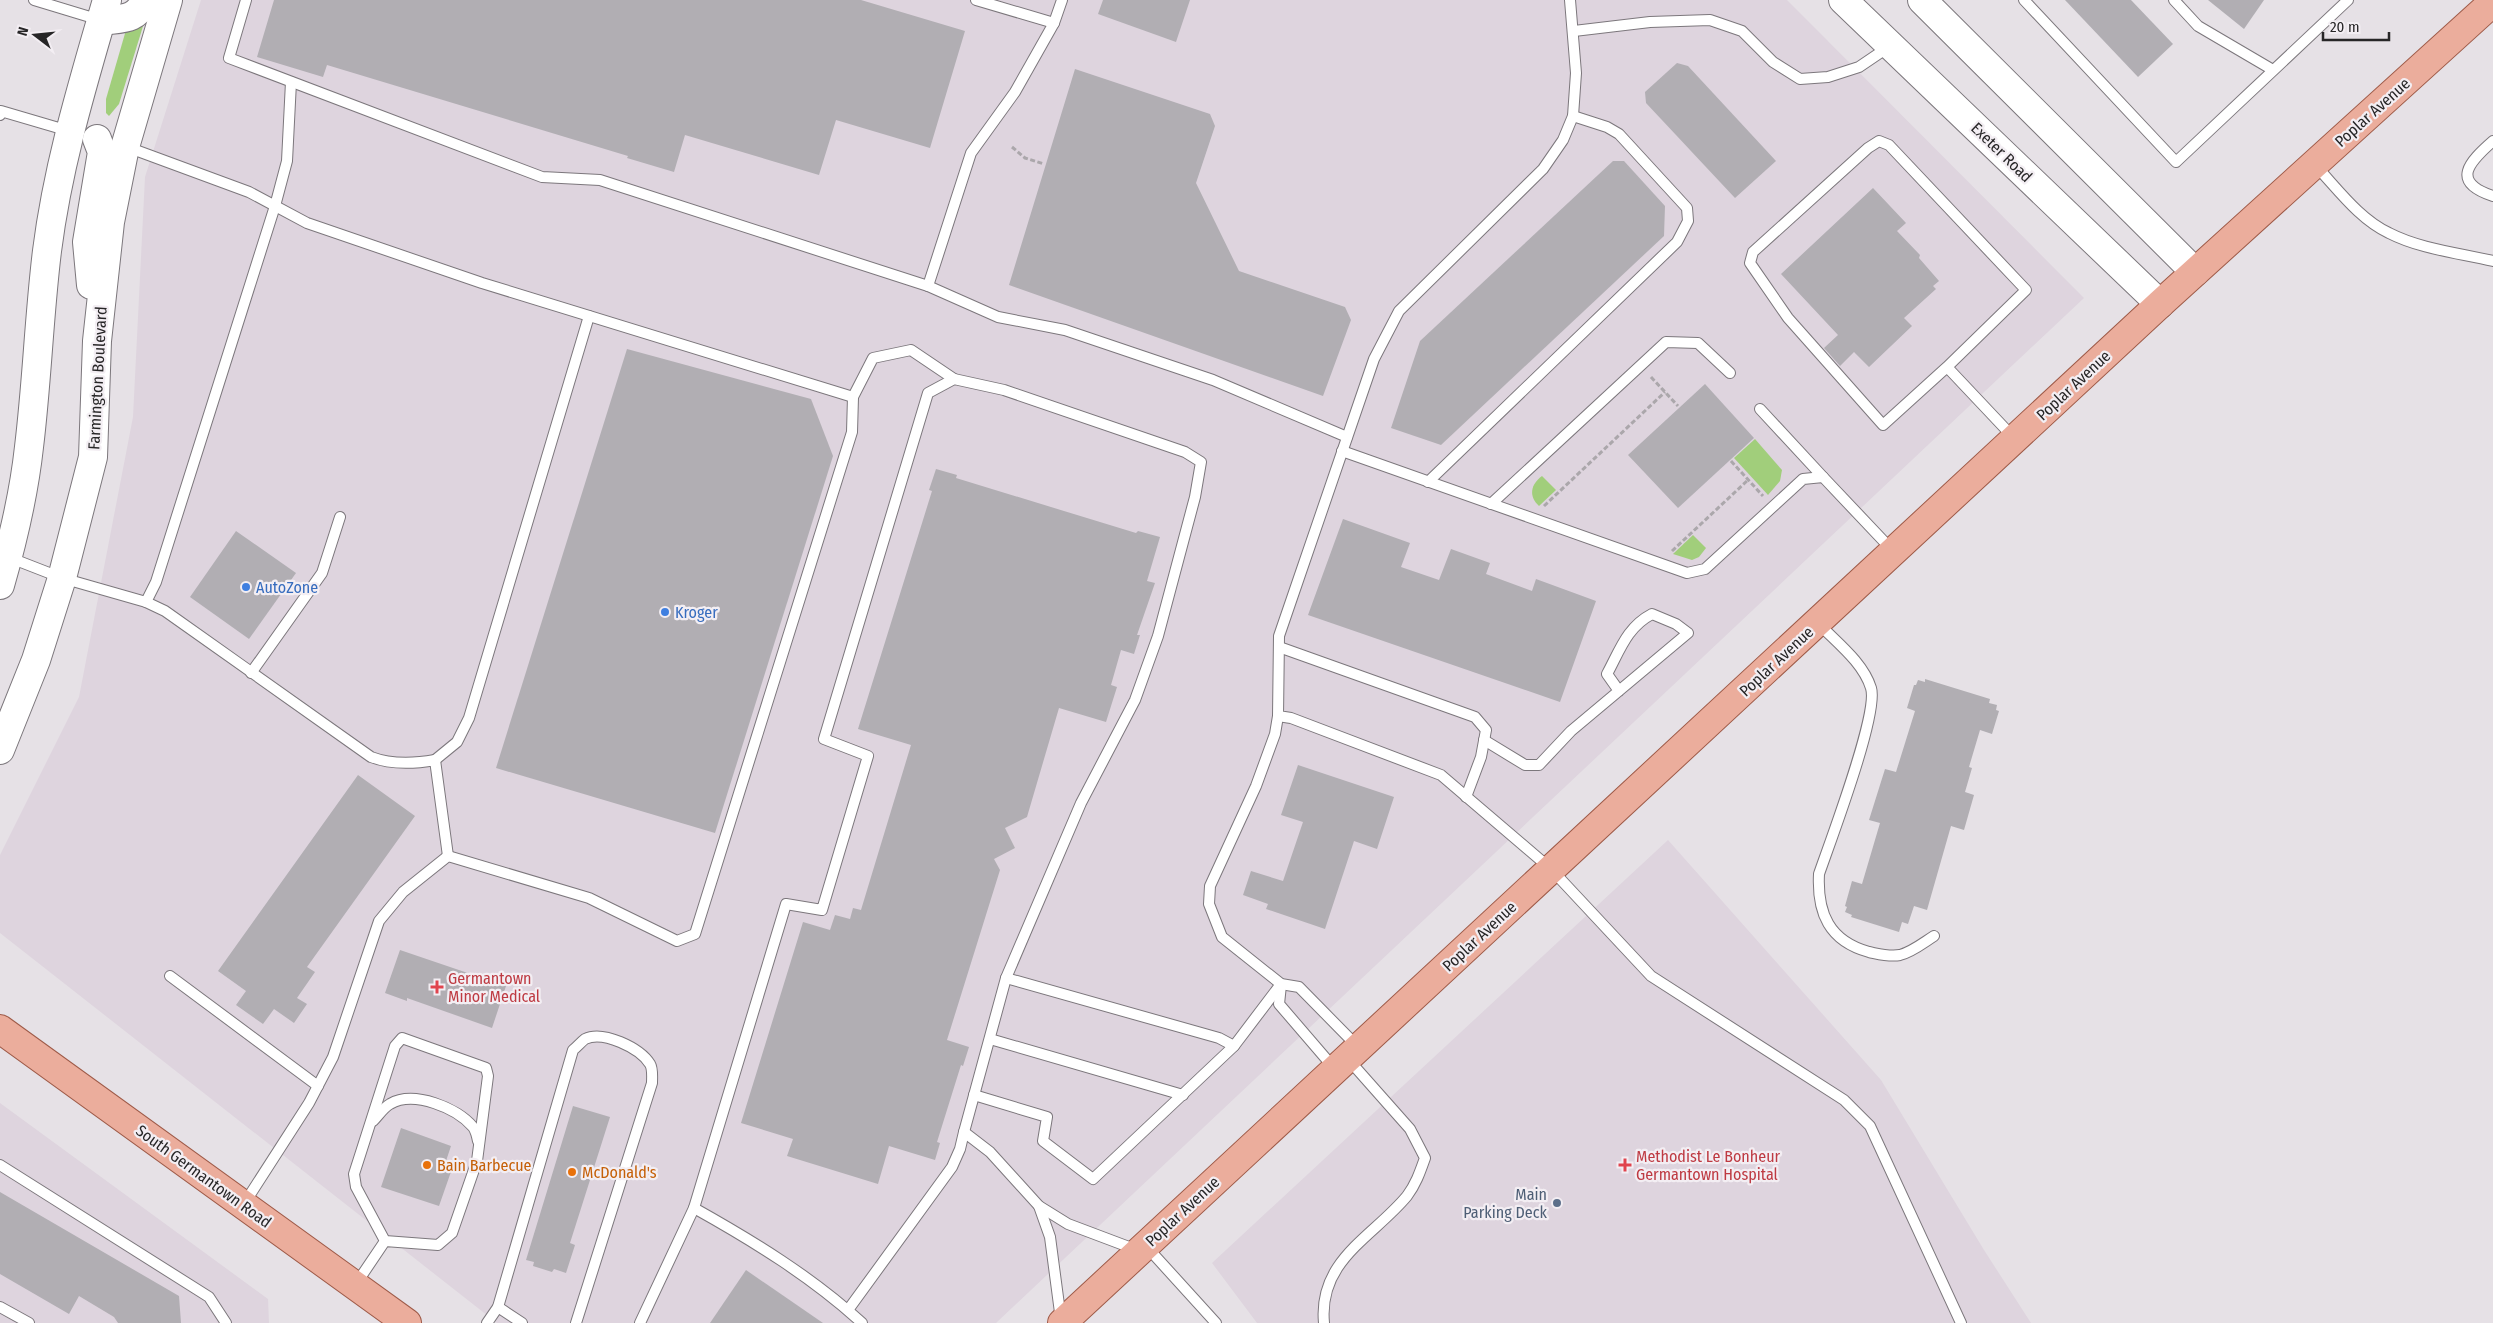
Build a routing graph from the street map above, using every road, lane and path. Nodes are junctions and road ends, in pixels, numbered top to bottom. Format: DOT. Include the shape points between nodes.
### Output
graph roads {
  1 [pos="34,0"];
  2 [pos="146,0"];
  3 [pos="168,0"];
  4 [pos="246,0"];
  5 [pos="976,0"];
  6 [pos="1062,0"];
  7 [pos="1570,0"];
  8 [pos="1843,0"];
  9 [pos="2024,0"];
  10 [pos="2174,0"];
  11 [pos="2348,0"];
  12 [pos="1927,2"];
  13 [pos="2493,2"];
  14 [pos="104,10"];
  15 [pos="1054,23"];
  16 [pos="1574,31"];
  17 [pos="1891,45"];
  18 [pos="2273,70"];
  19 [pos="291,82"];
  20 [pos="0,111"];
  21 [pos="1574,116"];
  22 [pos="69,131"];
  23 [pos="97,139"];
  24 [pos="2493,140"];
  25 [pos="126,147"];
  26 [pos="1012,147"];
  27 [pos="1044,164"];
  28 [pos="2314,164"];
  29 [pos="2493,196"];
  30 [pos="275,206"];
  31 [pos="2493,261"];
  32 [pos="2195,272"];
  33 [pos="928,286"];
  34 [pos="2160,304"];
  35 [pos="589,316"];
  36 [pos="97,341"];
  37 [pos="1640,366"];
  38 [pos="1947,366"];
  39 [pos="1730,373"];
  40 [pos="954,379"];
  41 [pos="1665,392"];
  42 [pos="853,397"];
  43 [pos="1678,406"];
  44 [pos="1760,409"];
  45 [pos="1347,437"];
  46 [pos="2014,439"];
  47 [pos="1342,451"];
  48 [pos="1731,462"];
  49 [pos="1823,477"];
  50 [pos="1748,480"];
  51 [pos="1428,482"];
  52 [pos="1491,504"];
  53 [pos="1773,507"];
  54 [pos="1542,508"];
  55 [pos="340,518"];
  56 [pos="1893,552"];
  57 [pos="1670,553"];
  58 [pos="4,555"];
  59 [pos="62,578"];
  60 [pos="0,584"];
  61 [pos="146,602"];
  62 [pos="1817,622"];
  63 [pos="1279,647"];
  64 [pos="251,673"];
  65 [pos="1619,691"];
  66 [pos="1278,716"];
  67 [pos="1484,740"];
  68 [pos="0,750"];
  69 [pos="435,760"];
  70 [pos="1466,797"];
  71 [pos="448,856"];
  72 [pos="1551,869"];
  73 [pos="1934,936"];
  74 [pos="170,976"];
  75 [pos="1006,978"];
  76 [pos="1281,984"];
  77 [pos="0,1029"];
  78 [pos="990,1039"];
  79 [pos="1234,1046"];
  80 [pos="1347,1058"];
  81 [pos="318,1086"];
  82 [pos="974,1095"];
  83 [pos="1183,1095"];
  84 [pos="371,1123"];
  85 [pos="964,1132"];
  86 [pos="479,1143"];
  87 [pos="0,1165"];
  88 [pos="244,1205"];
  89 [pos="1039,1206"];
  90 [pos="694,1208"];
  91 [pos="385,1241"];
  92 [pos="1142,1248"];
  93 [pos="355,1285"];
  94 [pos="0,1306"];
  95 [pos="498,1308"];
  96 [pos="848,1310"];
  97 [pos="29,1323"];
  98 [pos="226,1323"];
  99 [pos="407,1323"];
  100 [pos="487,1323"];
  101 [pos="522,1323"];
  102 [pos="576,1323"];
  103 [pos="640,1323"];
  104 [pos="862,1323"];
  105 [pos="1062,1323"];
  106 [pos="1216,1323"];
  107 [pos="1324,1323"];
  108 [pos="1961,1323"];
  1 -- 14 [label="lane"];
  2 -- 14 [label="main road" via="140,12 132,16"];
  3 -- 25 [label="main road, Farmington Boulevard"];
  4 -- 19 [label="lane" via="229,58"];
  5 -- 15 [label="lane"];
  6 -- 15 [label="lane"];
  7 -- 16 [label="lane"];
  8 -- 17 [label="main road, Exeter Road"];
  9 -- 18 [label="lane" via="2176,162"];
  10 -- 18 [label="lane" via="2198,26"];
  11 -- 18 [label="lane"];
  12 -- 32 [label="main road"];
  13 -- 28 [label="main road, Poplar Avenue"];
  14 -- 22 [label="main road"];
  15 -- 33 [label="lane" via="1015,92 971,152"];
  16 -- 17 [label="lane" via="1650,22 1710,20 1742,31 1773,62 1800,79 1828,77 1859,67"];
  16 -- 21 [label="lane"];
  17 -- 34 [label="main road, Exeter Road"];
  19 -- 30 [label="lane" via="288,162"];
  19 -- 33 [label="lane" via="542,177 600,180"];
  20 -- 22 [label="lane"];
  21 -- 45 [label="lane" via="1563,140 1543,168 1399,311 1374,359"];
  21 -- 51 [label="lane" via="1618,134 1687,208 1688,221 1678,242"];
  22 -- 23 [label="main road"];
  22 -- 58 [label="main road" via="47,251 29,449"];
  23 -- 25 [label="main road"];
  23 -- 36 [label="main road" via="102,152 87,242"];
  24 -- 29 [label="lane" via="2474,157 2468,180 2475,190"];
  25 -- 30 [label="lane" via="249,192"];
  25 -- 36 [label="main road, Farmington Boulevard" via="110,222"];
  26 -- 27 [label="path" via="1024,158"];
  28 -- 31 [label="lane" via="2361,214 2387,232 2412,243"];
  28 -- 32 [label="main road, Poplar Avenue"];
  30 -- 35 [label="lane" via="307,223"];
  30 -- 61 [label="lane" via="156,582"];
  32 -- 34 [label="main road, Poplar Avenue"];
  33 -- 45 [label="lane" via="998,317 1065,330 1213,380"];
  34 -- 46 [label="main road, Poplar Avenue"];
  35 -- 42 [label="lane"];
  35 -- 69 [label="lane" via="469,718 457,742"];
  36 -- 59 [label="main road, Farmington Boulevard" via="93,457"];
  37 -- 39 [label="lane" via="1666,342 1698,343"];
  37 -- 41 [label="path"];
  37 -- 52 [label="lane"];
  38 -- 38 [label="lane" via="1883,424 1788,318 1750,263 1753,252 1879,141 1889,145 2026,290"];
  38 -- 46 [label="lane"];
  40 -- 42 [label="lane" via="911,350 874,358"];
  40 -- 75 [label="lane" via="1013,393 1185,452 1201,462 1195,497 1158,636 1135,700 1081,803"];
  40 -- 90 [label="lane" via="928,393 824,738 868,756 822,910 786,904"];
  41 -- 43 [label="path"];
  41 -- 54 [label="path"];
  42 -- 71 [label="lane" via="852,432 695,934 677,941 589,898"];
  44 -- 49 [label="lane"];
  45 -- 47 [label="lane"];
  46 -- 56 [label="main road, Poplar Avenue"];
  47 -- 51 [label="lane"];
  47 -- 63 [label="lane" via="1279,636"];
  48 -- 50 [label="path"];
  49 -- 53 [label="lane" via="1803,479"];
  49 -- 56 [label="lane"];
  50 -- 53 [label="path"];
  50 -- 57 [label="path"];
  51 -- 52 [label="lane"];
  52 -- 53 [label="lane" via="1687,572 1705,569"];
  55 -- 64 [label="lane" via="322,573"];
  56 -- 62 [label="main road, Poplar Avenue"];
  58 -- 59 [label="lane"];
  58 -- 60 [label="main road"];
  59 -- 61 [label="lane"];
  59 -- 68 [label="main road, Farmington Boulevard" via="36,660"];
  61 -- 64 [label="lane" via="165,611"];
  62 -- 72 [label="main road, Poplar Avenue"];
  62 -- 73 [label="lane" via="1862,670 1873,696 1864,738 1819,874 1818,888 1824,918 1845,942 1886,956 1900,955"];
  63 -- 66 [label="lane"];
  63 -- 67 [label="lane" via="1475,717 1486,730"];
  64 -- 69 [label="lane" via="371,757 402,764"];
  65 -- 65 [label="lane" via="1640,673 1688,633 1652,614 1638,621 1607,674"];
  65 -- 67 [label="lane" via="1571,731 1539,765 1525,765"];
  66 -- 70 [label="lane" via="1291,718 1441,775"];
  66 -- 76 [label="lane" via="1256,786 1210,886 1209,904 1222,937"];
  67 -- 70 [label="lane"];
  69 -- 71 [label="lane"];
  70 -- 72 [label="lane"];
  71 -- 81 [label="lane" via="403,892 379,922 333,1057"];
  72 -- 80 [label="main road, Poplar Avenue"];
  72 -- 108 [label="lane" via="1651,976 1844,1100 1870,1126"];
  74 -- 81 [label="lane"];
  75 -- 78 [label="lane"];
  75 -- 79 [label="lane" via="1218,1038"];
  76 -- 79 [label="lane"];
  76 -- 80 [label="lane" via="1299,987"];
  76 -- 80 [label="lane" via="1279,1004"];
  77 -- 88 [label="main road, South Germantown Road"];
  78 -- 82 [label="lane"];
  78 -- 83 [label="lane"];
  79 -- 83 [label="lane"];
  80 -- 92 [label="main road, Poplar Avenue"];
  80 -- 107 [label="lane" via="1410,1129 1425,1158 1418,1179 1407,1196 1353,1247 1331,1276 1322,1308"];
  81 -- 88 [label="lane"];
  82 -- 83 [label="lane" via="1047,1118 1044,1141 1093,1179"];
  82 -- 85 [label="lane"];
  84 -- 86 [label="lane" via="390,1104 416,1099 462,1116 474,1129"];
  84 -- 86 [label="lane" via="395,1046 402,1038 486,1068 488,1076"];
  84 -- 91 [label="lane" via="354,1174 356,1187"];
  85 -- 89 [label="lane" via="990,1152"];
  85 -- 96 [label="lane" via="952,1167"];
  86 -- 91 [label="lane" via="452,1233 438,1245"];
  87 -- 98 [label="lane" via="209,1296"];
  88 -- 93 [label="main road, South Germantown Road"];
  89 -- 92 [label="lane" via="1068,1224"];
  89 -- 105 [label="lane" via="1050,1237"];
  90 -- 96 [label="lane" via="760,1245"];
  90 -- 103 [label="lane"];
  91 -- 93 [label="lane"];
  92 -- 105 [label="main road, Poplar Avenue"];
  92 -- 106 [label="lane"];
  93 -- 99 [label="main road, South Germantown Road"];
  94 -- 97 [label="lane"];
  95 -- 100 [label="lane"];
  95 -- 101 [label="lane"];
  95 -- 102 [label="lane" via="574,1050 585,1039 598,1036 641,1053 651,1066 652,1083"];
  96 -- 104 [label="lane"];
}
